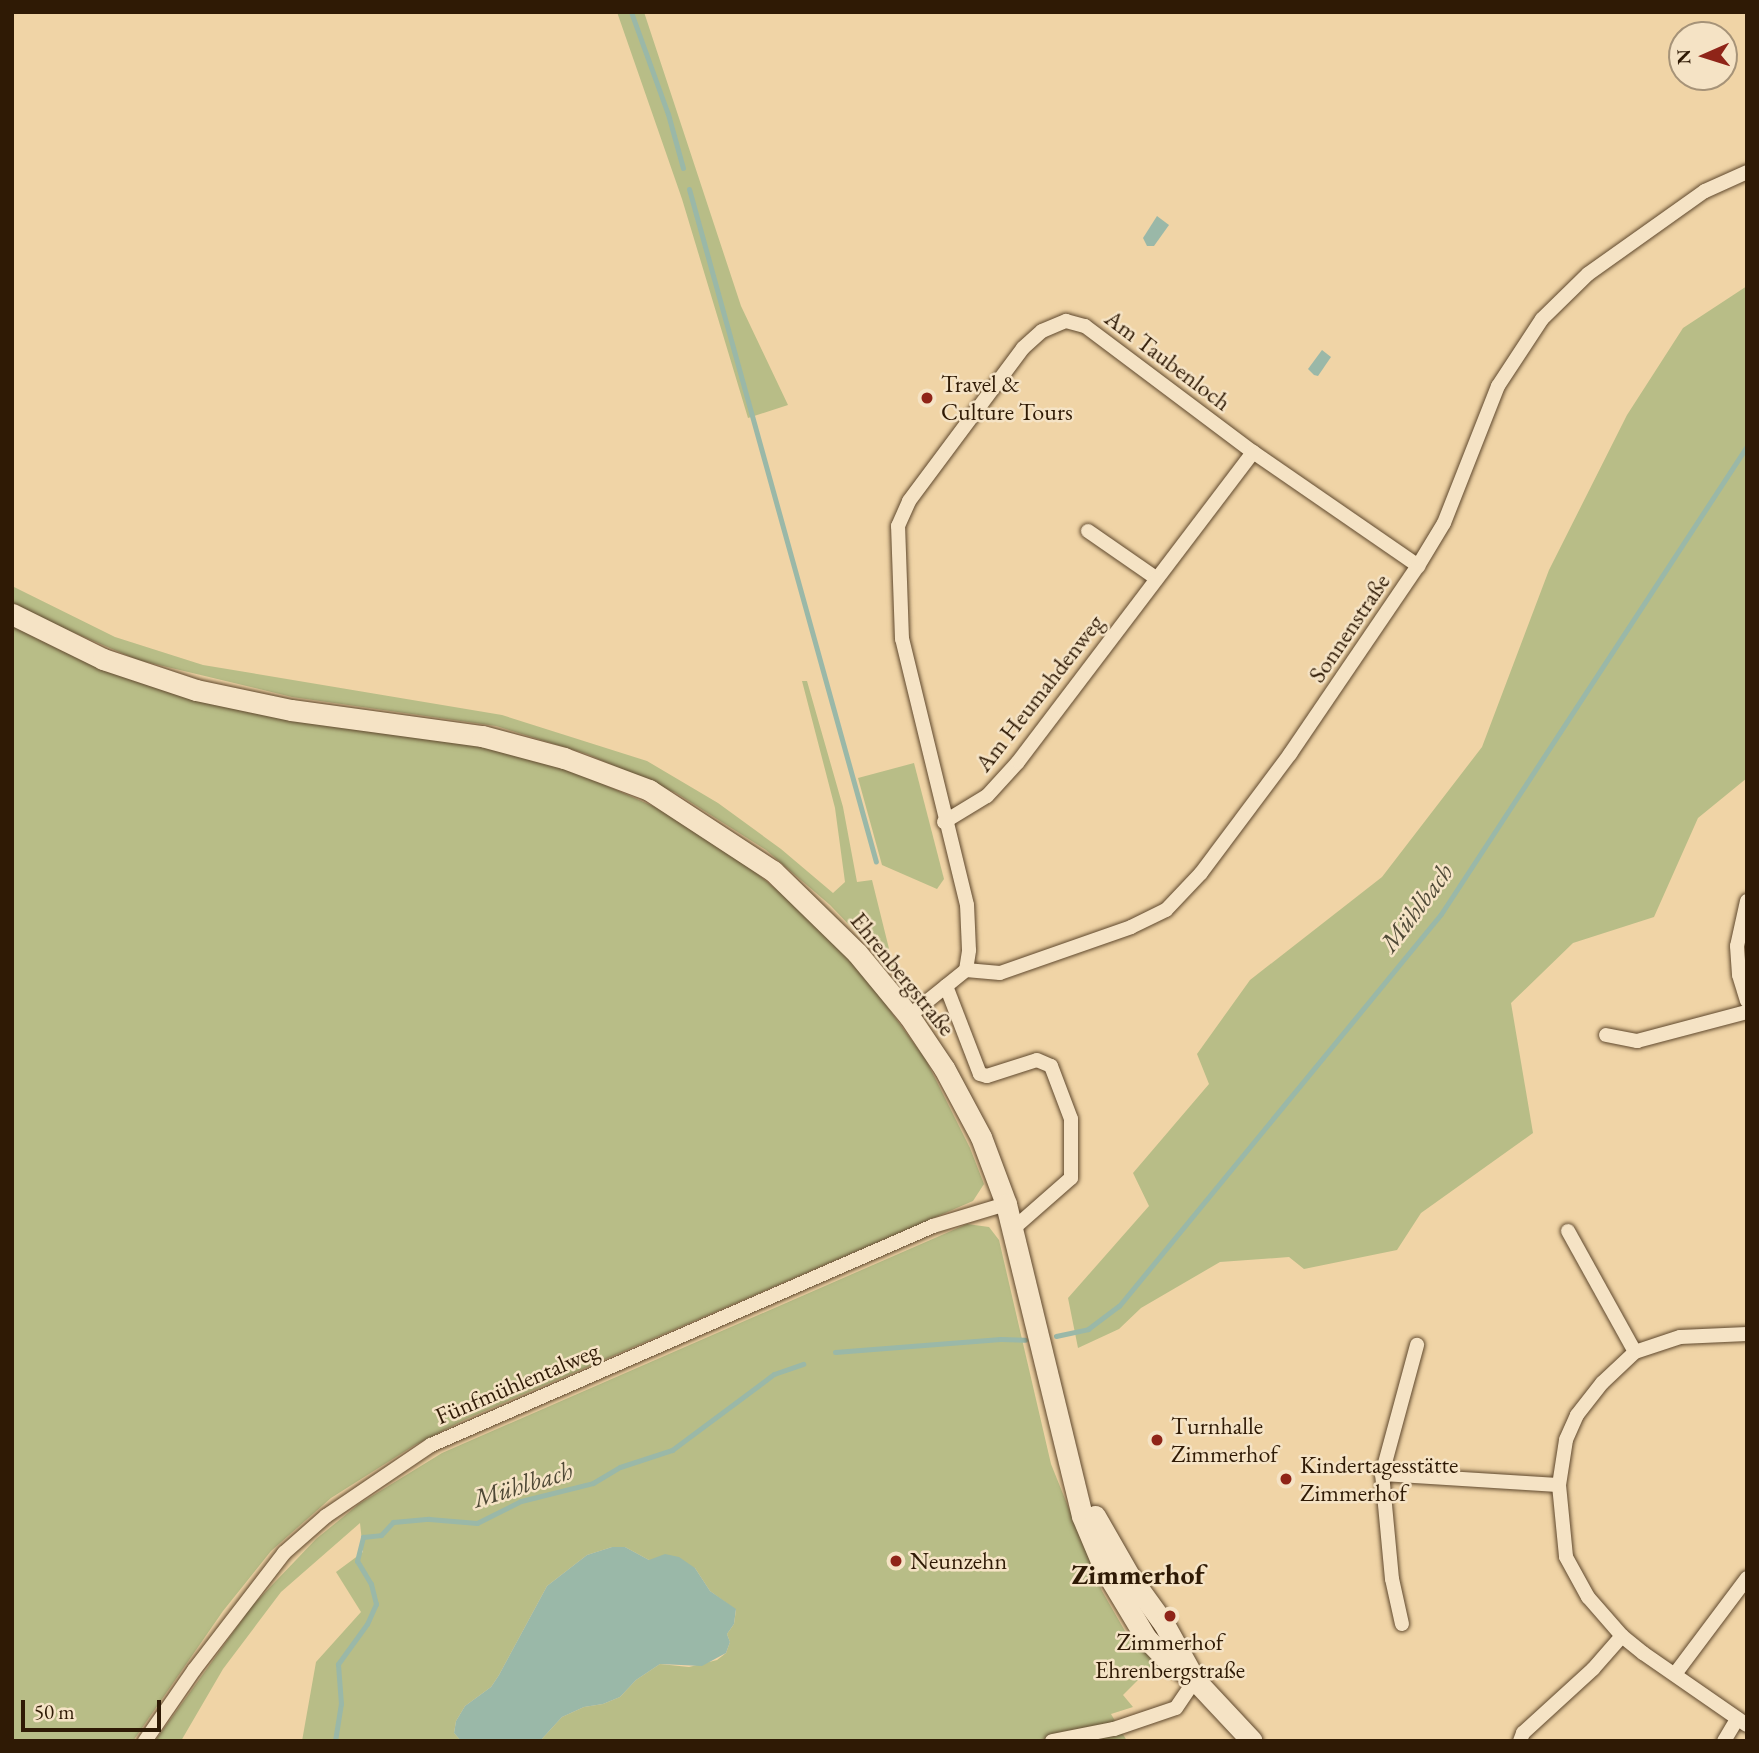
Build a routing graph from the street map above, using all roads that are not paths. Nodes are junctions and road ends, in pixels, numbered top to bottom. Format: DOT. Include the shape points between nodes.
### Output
graph roads {
  1 [pos="1747,172"];
  2 [pos="1253,452"];
  3 [pos="1088,531"];
  4 [pos="1418,566"];
  5 [pos="1156,578"];
  6 [pos="12,614"];
  7 [pos="944,822"];
  8 [pos="1747,901"];
  9 [pos="966,970"];
  10 [pos="946,986"];
  11 [pos="1747,1001"];
  12 [pos="1747,1012"];
  13 [pos="909,1016"];
  14 [pos="1606,1035"];
  15 [pos="1006,1204"];
  16 [pos="1013,1229"];
  17 [pos="1568,1231"];
  18 [pos="1744,1331"];
  19 [pos="1417,1345"];
  20 [pos="1635,1352"];
  21 [pos="1382,1474"];
  22 [pos="1559,1485"];
  23 [pos="1747,1578"];
  24 [pos="1402,1624"];
  25 [pos="1622,1636"];
  26 [pos="1675,1674"];
  27 [pos="1195,1680"];
  28 [pos="1742,1722"];
  29 [pos="145,1741"];
  30 [pos="1052,1741"];
  31 [pos="1252,1741"];
  32 [pos="1520,1741"];
  33 [pos="1724,1741"];
  1 -- 4 [label="street, Sonnenstraße" via="1704,191 1588,274 1542,319 1498,386 1444,523"];
  2 -- 4 [label="street, Am Taubenloch"];
  2 -- 5 [label="street, Am Heumahdenweg"];
  2 -- 7 [label="street, Am Taubenloch" via="1085,326 1066,321 1042,331 1023,348 909,501 898,526 902,639"];
  3 -- 5 [label="street"];
  4 -- 9 [label="street, Sonnenstraße" via="1290,754 1201,873 1166,910 1000,973"];
  5 -- 7 [label="street, Am Heumahdenweg" via="1018,762 987,796"];
  6 -- 13 [label="street, Ehrenbergstraße" via="103,659 196,690 291,710 482,736 565,758 649,790 773,872 857,953"];
  7 -- 9 [label="street, Am Taubenloch" via="967,905"];
  8 -- 11 [label="street" via="1737,946"];
  9 -- 10 [label="street"];
  10 -- 13 [label="street"];
  10 -- 16 [label="street, Ehrenbergstraße" via="980,1074 987,1076 1037,1060 1051,1066 1071,1119 1071,1178"];
  12 -- 14 [label="street" via="1637,1041"];
  13 -- 15 [label="street, Ehrenbergstraße" via="981,1137"];
  15 -- 16 [label="street, Ehrenbergstraße"];
  15 -- 29 [label="street, Fünfmühlentalweg" via="933,1226 431,1445 326,1516 284,1553"];
  16 -- 27 [label="street, Ehrenbergstraße" via="1083,1516 1104,1568 1139,1626 1166,1658"];
  17 -- 20 [label="street"];
  18 -- 20 [label="street" via="1680,1337"];
  19 -- 21 [label="street"];
  20 -- 22 [label="street" via="1577,1415 1566,1440"];
  21 -- 22 [label="street"];
  21 -- 24 [label="street" via="1392,1579"];
  22 -- 25 [label="street" via="1566,1557 1588,1597"];
  23 -- 26 [label="street"];
  25 -- 26 [label="street"];
  25 -- 32 [label="street"];
  26 -- 28 [label="street"];
  27 -- 30 [label="street" via="1176,1708 1114,1729"];
  27 -- 31 [label="street, Ehrenbergstraße"];
  28 -- 33 [label="street"];
}
